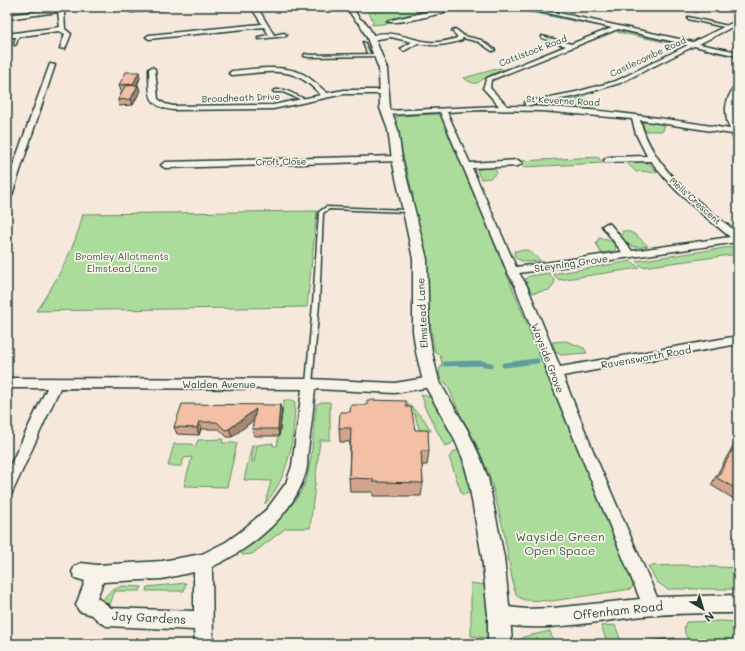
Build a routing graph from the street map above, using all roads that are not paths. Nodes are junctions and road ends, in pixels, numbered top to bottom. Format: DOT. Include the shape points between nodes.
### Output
graph roads {
  1 [pos="166,7"];
  2 [pos="254,7"];
  3 [pos="349,7"];
  4 [pos="455,7"];
  5 [pos="524,7"];
  6 [pos="59,8"];
  7 [pos="132,10"];
  8 [pos="7,17"];
  9 [pos="689,18"];
  10 [pos="390,21"];
  11 [pos="738,22"];
  12 [pos="265,25"];
  13 [pos="619,27"];
  14 [pos="728,27"];
  15 [pos="60,29"];
  16 [pos="403,31"];
  17 [pos="455,31"];
  18 [pos="18,35"];
  19 [pos="284,35"];
  20 [pos="391,35"];
  21 [pos="7,36"];
  22 [pos="272,36"];
  23 [pos="460,36"];
  24 [pos="148,37"];
  25 [pos="544,37"];
  26 [pos="260,38"];
  27 [pos="371,38"];
  28 [pos="417,41"];
  29 [pos="364,43"];
  30 [pos="14,44"];
  31 [pos="696,44"];
  32 [pos="572,46"];
  33 [pos="63,48"];
  34 [pos="404,49"];
  35 [pos="320,50"];
  36 [pos="493,50"];
  37 [pos="368,53"];
  38 [pos="321,54"];
  39 [pos="378,54"];
  40 [pos="738,54"];
  41 [pos="52,65"];
  42 [pos="152,68"];
  43 [pos="232,73"];
  44 [pos="738,86"];
  45 [pos="275,91"];
  46 [pos="384,92"];
  47 [pos="325,95"];
  48 [pos="305,100"];
  49 [pos="505,108"];
  50 [pos="514,108"];
  51 [pos="443,110"];
  52 [pos="386,113"];
  53 [pos="635,117"];
  54 [pos="737,134"];
  55 [pos="653,158"];
  56 [pos="397,159"];
  57 [pos="608,160"];
  58 [pos="518,163"];
  59 [pos="166,166"];
  60 [pos="468,166"];
  61 [pos="7,195"];
  62 [pos="408,211"];
  63 [pos="607,226"];
  64 [pos="738,238"];
  65 [pos="630,254"];
  66 [pos="512,271"];
  67 [pos="738,340"];
  68 [pos="554,373"];
  69 [pos="431,382"];
  70 [pos="7,383"];
  71 [pos="56,383"];
  72 [pos="309,384"];
  73 [pos="7,488"];
  74 [pos="203,562"];
  75 [pos="738,604"];
  76 [pos="652,606"];
  77 [pos="499,616"];
  78 [pos="204,621"];
  79 [pos="204,644"];
  80 [pos="500,644"];
  1 -- 7 [label="street"];
  2 -- 12 [label="street"];
  3 -- 27 [label="street, Elmstead Lane" via="363,23"];
  4 -- 10 [label="street"];
  5 -- 13 [label="street"];
  6 -- 8 [label="street"];
  6 -- 15 [label="street" via="63,28"];
  9 -- 14 [label="lane"];
  11 -- 14 [label="street, Castlecombe Road"];
  12 -- 22 [label="street"];
  12 -- 24 [label="street"];
  13 -- 31 [label="street"];
  13 -- 32 [label="street, Cattistock Road"];
  14 -- 31 [label="street, Castlecombe Road"];
  15 -- 18 [label="street"];
  15 -- 33 [label="street" via="68,34"];
  16 -- 20 [label="street"];
  17 -- 23 [label="street"];
  18 -- 21 [label="street"];
  18 -- 30 [label="lane"];
  19 -- 22 [label="street"];
  20 -- 27 [label="street"];
  20 -- 28 [label="street"];
  22 -- 26 [label="street"];
  23 -- 28 [label="street" via="460,39 447,43 428,44"];
  23 -- 36 [label="lane" via="480,42"];
  25 -- 32 [label="street"];
  27 -- 39 [label="street, Elmstead Lane"];
  28 -- 34 [label="street"];
  29 -- 37 [label="lane"];
  31 -- 40 [label="street"];
  31 -- 50 [label="street, Castlecombe Road" via="618,82"];
  32 -- 49 [label="street, Cattistock Road" via="488,81 486,88"];
  35 -- 38 [label="lane"];
  37 -- 38 [label="lane"];
  37 -- 39 [label="lane"];
  38 -- 39 [label="lane" via="305,55"];
  39 -- 46 [label="street, Elmstead Lane" via="383,69"];
  41 -- 61 [label="street"];
  42 -- 48 [label="street, Broadheath Drive" via="154,98 156,103 164,107 273,107"];
  43 -- 47 [label="street" via="282,71 297,74"];
  44 -- 54 [label="street" via="728,109 729,118"];
  45 -- 48 [label="lane" via="284,91"];
  46 -- 47 [label="street, Broadheath Drive" via="344,92"];
  46 -- 52 [label="street, Elmstead Lane"];
  47 -- 48 [label="street, Broadheath Drive"];
  49 -- 50 [label="street, St Keverne Road"];
  49 -- 51 [label="street, St Keverne Road"];
  50 -- 53 [label="street, St Keverne Road"];
  51 -- 52 [label="street, St Keverne Road"];
  51 -- 60 [label="street, Wayside Grove"];
  52 -- 56 [label="street, Elmstead Lane" via="393,130"];
  53 -- 54 [label="street, St Keverne Road"];
  53 -- 55 [label="street, Mells Crescent" via="637,128"];
  55 -- 57 [label="street"];
  55 -- 64 [label="street, Mells Crescent" via="686,196"];
  56 -- 59 [label="street, Croft Close"];
  56 -- 62 [label="street, Elmstead Lane"];
  58 -- 60 [label="street"];
  60 -- 66 [label="street, Wayside Grove"];
  62 -- 69 [label="street, Elmstead Lane" via="420,259 421,331"];
  62 -- 72 [label="lane" via="328,208 321,212"];
  63 -- 65 [label="street"];
  64 -- 65 [label="street, Steyning Grove"];
  65 -- 66 [label="street, Steyning Grove"];
  66 -- 68 [label="street, Wayside Grove" via="521,286"];
  67 -- 68 [label="street, Ravensworth Road"];
  68 -- 76 [label="street, Wayside Grove"];
  69 -- 72 [label="street, Walden Avenue" via="395,388"];
  69 -- 77 [label="street, Elmstead Lane" via="461,434 478,478 493,557"];
  70 -- 71 [label="street, Walden Avenue"];
  71 -- 72 [label="street, Walden Avenue"];
  71 -- 73 [label="street"];
  72 -- 74 [label="street, Jay Gardens" via="298,470 284,500 261,525 220,556"];
  74 -- 78 [label="street"];
  74 -- 78 [label="street, Jay Gardens" via="162,570 89,573 85,605 96,607 107,617"];
  75 -- 76 [label="street, Offenham Road"];
  76 -- 77 [label="street, Offenham Road" via="555,617"];
  77 -- 80 [label="street, Elmstead Lane"];
  78 -- 79 [label="street"];
}
